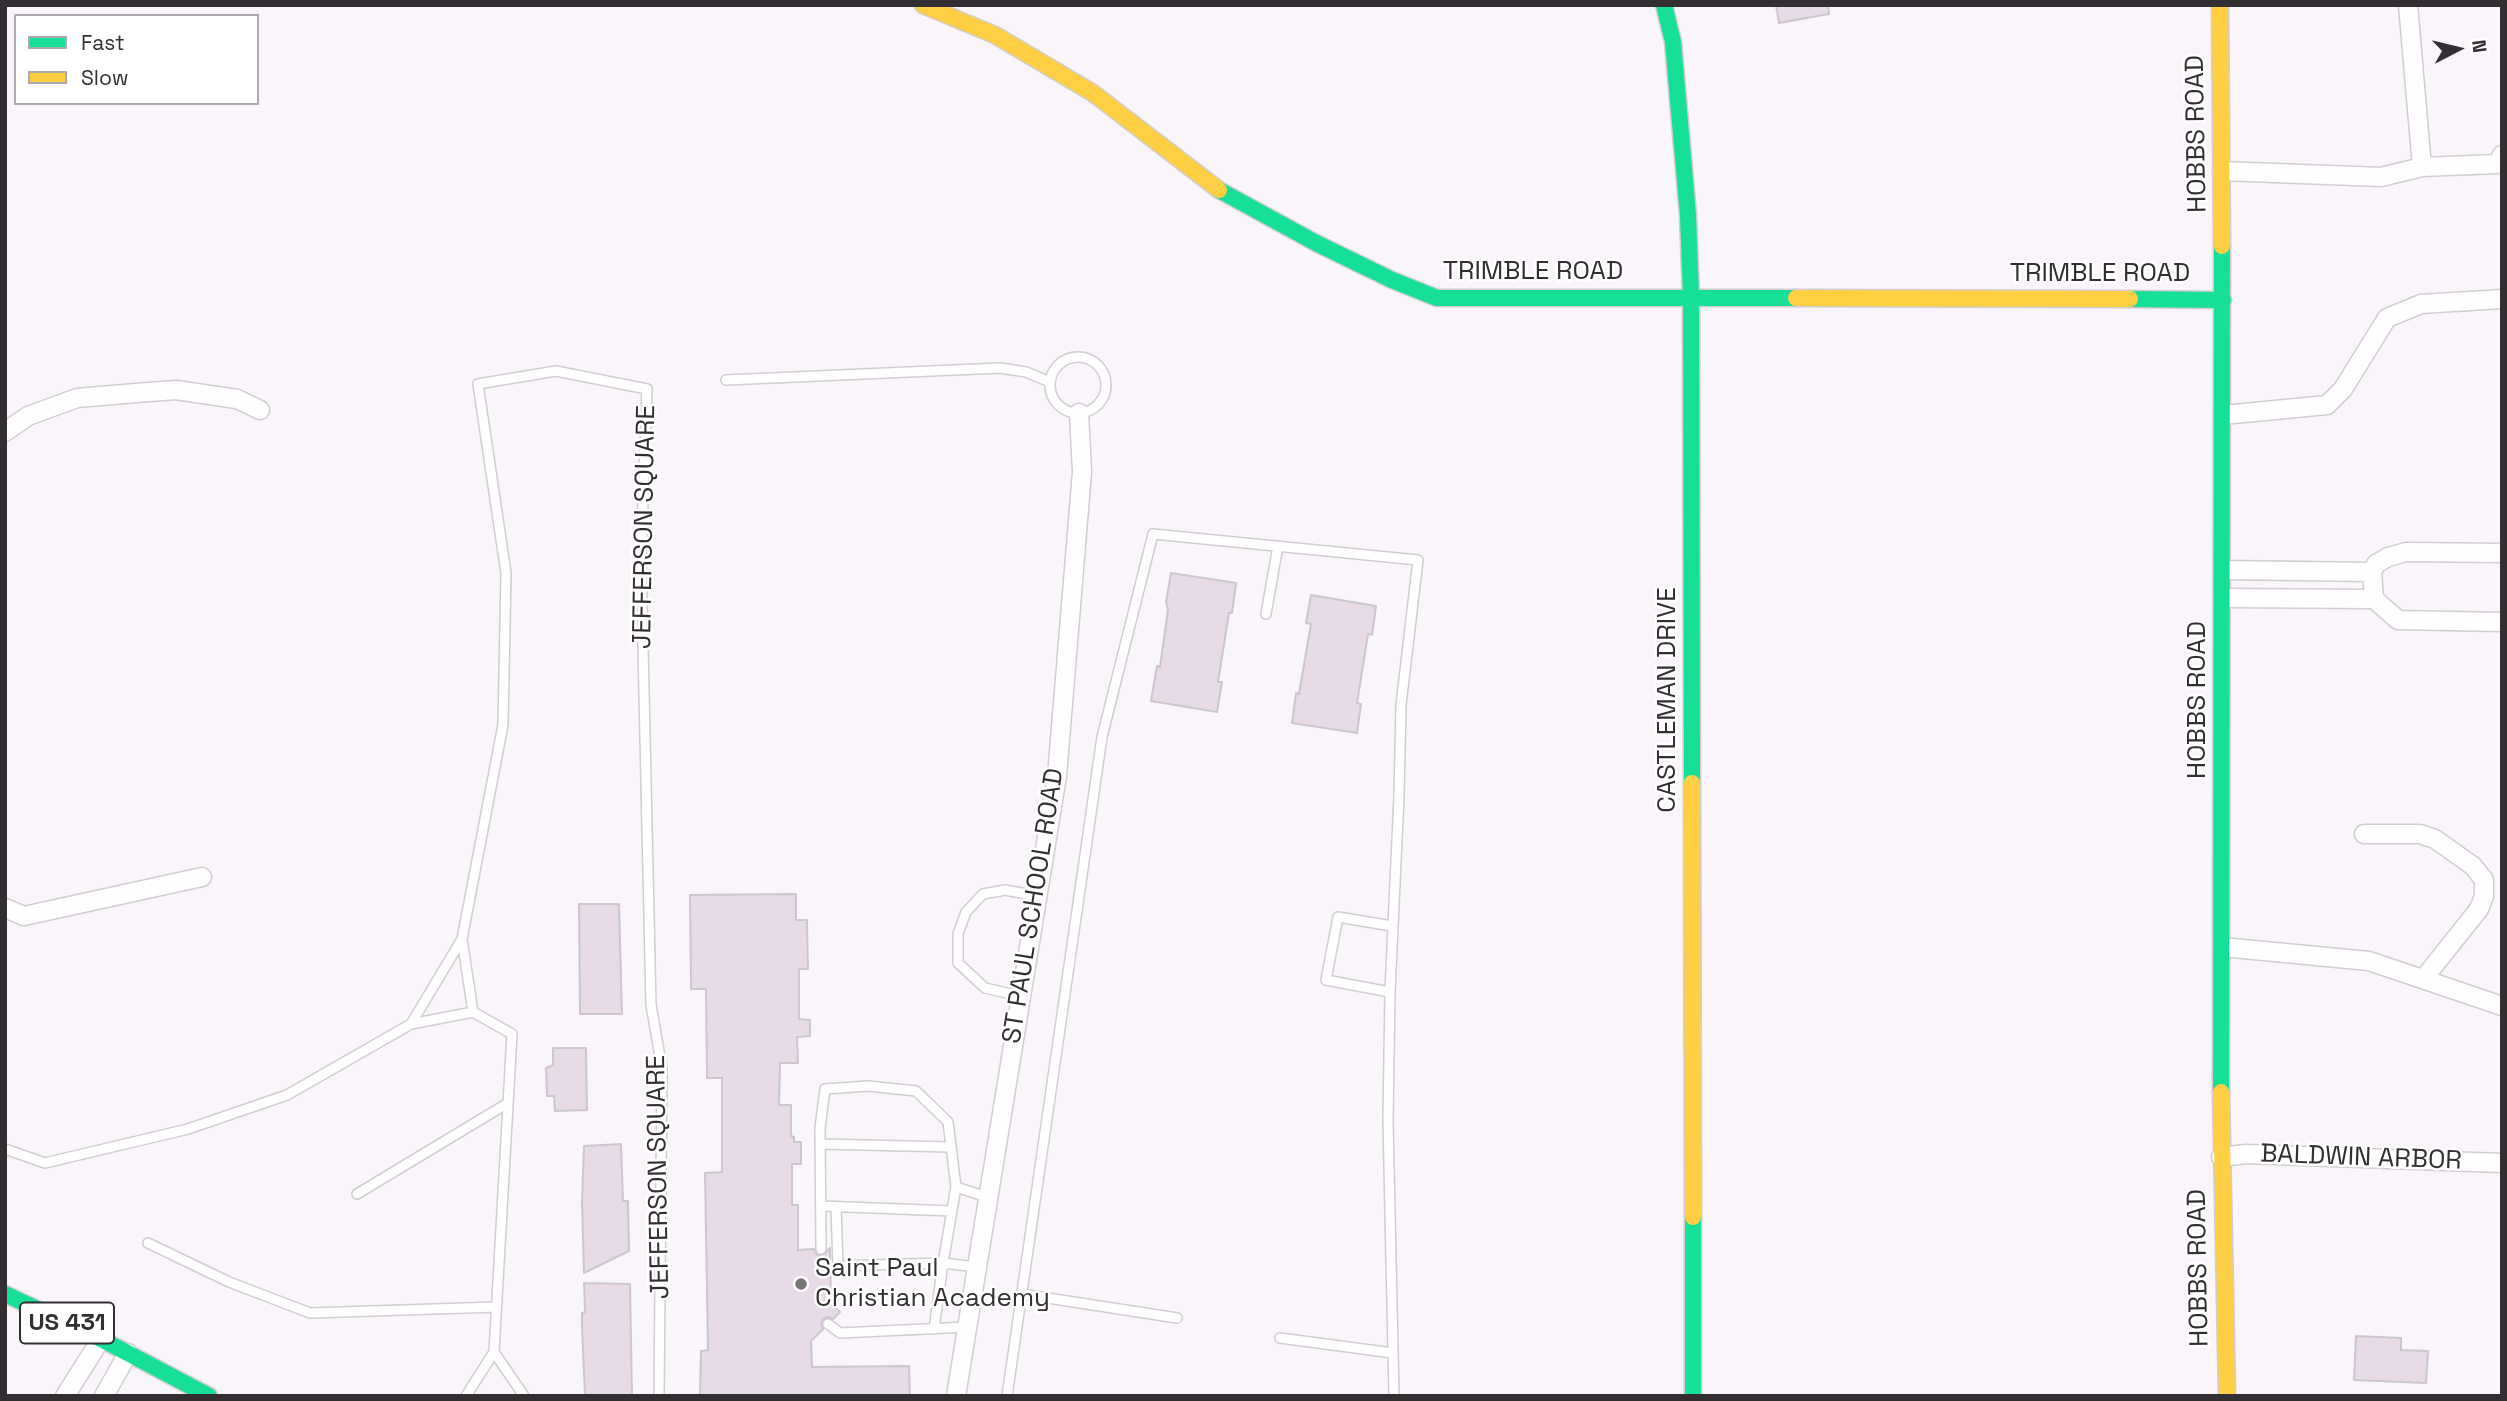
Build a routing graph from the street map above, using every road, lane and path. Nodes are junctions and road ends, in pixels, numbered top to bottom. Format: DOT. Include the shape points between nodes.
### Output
graph roads {
  1 [pos="923,5"];
  2 [pos="1664,5"];
  3 [pos="2220,5"];
  4 [pos="2408,5"];
  5 [pos="2502,155"];
  6 [pos="2422,167"];
  7 [pos="2222,171"];
  8 [pos="1691,297"];
  9 [pos="2502,299"];
  10 [pos="2223,300"];
  11 [pos="726,380"];
  12 [pos="1050,382"];
  13 [pos="260,410"];
  14 [pos="1080,413"];
  15 [pos="2223,415"];
  16 [pos="5,432"];
  17 [pos="1278,546"];
  18 [pos="2502,553"];
  19 [pos="2223,570"];
  20 [pos="2372,572"];
  21 [pos="2223,598"];
  22 [pos="2374,599"];
  23 [pos="1266,614"];
  24 [pos="2502,622"];
  25 [pos="2364,834"];
  26 [pos="202,877"];
  27 [pos="1037,896"];
  28 [pos="5,908"];
  29 [pos="1392,926"];
  30 [pos="462,939"];
  31 [pos="2222,947"];
  32 [pos="2424,978"];
  33 [pos="1390,992"];
  34 [pos="1020,996"];
  35 [pos="2502,1006"];
  36 [pos="473,1012"];
  37 [pos="411,1024"];
  38 [pos="508,1103"];
  39 [pos="820,1144"];
  40 [pos="951,1147"];
  41 [pos="5,1149"];
  42 [pos="2221,1157"];
  43 [pos="2502,1163"];
  44 [pos="956,1187"];
  45 [pos="357,1194"];
  46 [pos="987,1197"];
  47 [pos="821,1206"];
  48 [pos="836,1207"];
  49 [pos="952,1211"];
  50 [pos="148,1243"];
  51 [pos="821,1249"];
  52 [pos="943,1263"];
  53 [pos="976,1268"];
  54 [pos="5,1294"];
  55 [pos="1023,1294"];
  56 [pos="496,1307"];
  57 [pos="1177,1318"];
  58 [pos="828,1324"];
  59 [pos="967,1327"];
  60 [pos="934,1329"];
  61 [pos="1280,1338"];
  62 [pos="101,1339"];
  63 [pos="494,1352"];
  64 [pos="128,1353"];
  65 [pos="1393,1353"];
  66 [pos="65,1396"];
  67 [pos="104,1396"];
  68 [pos="209,1396"];
  69 [pos="466,1396"];
  70 [pos="524,1396"];
  71 [pos="659,1396"];
  72 [pos="956,1396"];
  73 [pos="1007,1396"];
  74 [pos="1394,1396"];
  75 [pos="1693,1396"];
  76 [pos="2227,1396"];
  1 -- 8 [label="street, TRIMBLE ROAD" via="995,35 1093,93 1219,190 1328,249 1437,298"];
  2 -- 8 [label="street, CASTLEMAN DRIVE" via="1673,42"];
  3 -- 7 [label="street, HOBBS ROAD"];
  4 -- 6 [label="street"];
  5 -- 6 [label="street" via="2497,164"];
  6 -- 7 [label="street" via="2381,177"];
  7 -- 10 [label="street, HOBBS ROAD"];
  8 -- 10 [label="street, TRIMBLE ROAD"];
  8 -- 75 [label="street, CASTLEMAN DRIVE"];
  9 -- 15 [label="street" via="2421,304 2387,318 2343,389 2327,405"];
  10 -- 15 [label="street, HOBBS ROAD"];
  11 -- 12 [label="lane" via="1000,368"];
  12 -- 14 [label="lane" via="1056,402 1069,412"];
  12 -- 14 [label="lane" via="1053,371 1065,360 1081,357 1096,364 1105,378 1104,394 1095,408"];
  13 -- 16 [label="street" via="237,399 176,390 77,398 28,416"];
  14 -- 27 [label="street, ST PAUL SCHOOL ROAD" via="1082,472 1057,776"];
  15 -- 19 [label="street, HOBBS ROAD"];
  17 -- 23 [label="lane"];
  17 -- 29 [label="lane" via="1418,560 1401,705"];
  17 -- 55 [label="lane" via="1153,534 1102,737"];
  18 -- 20 [label="street" via="2406,552 2388,556"];
  19 -- 20 [label="street"];
  19 -- 21 [label="street, HOBBS ROAD"];
  20 -- 22 [label="street"];
  21 -- 22 [label="street"];
  21 -- 31 [label="street, HOBBS ROAD"];
  22 -- 24 [label="street" via="2398,620"];
  25 -- 32 [label="street" via="2420,834 2435,839 2473,866 2484,880 2479,909"];
  26 -- 28 [label="street" via="23,916"];
  27 -- 34 [label="street, ST PAUL SCHOOL ROAD"];
  27 -- 34 [label="lane" via="1005,890 984,894 965,912 957,934 958,963 985,988"];
  29 -- 33 [label="lane"];
  29 -- 33 [label="lane" via="1338,917 1326,980"];
  30 -- 36 [label="lane, JEFFERSON SQUARE"];
  30 -- 37 [label="lane, JEFFERSON SQUARE"];
  30 -- 71 [label="lane, JEFFERSON SQUARE" via="503,725 506,573 478,384 556,372 647,389 642,572 651,1005 662,1068"];
  31 -- 32 [label="street" via="2369,961"];
  31 -- 42 [label="street, HOBBS ROAD"];
  32 -- 35 [label="street"];
  33 -- 65 [label="lane"];
  34 -- 46 [label="street, ST PAUL SCHOOL ROAD"];
  36 -- 37 [label="lane, JEFFERSON SQUARE"];
  36 -- 38 [label="lane" via="512,1034"];
  37 -- 41 [label="lane, JEFFERSON SQUARE" via="287,1095 188,1129 44,1163"];
  38 -- 45 [label="lane"];
  38 -- 56 [label="lane"];
  39 -- 40 [label="lane"];
  39 -- 40 [label="lane" via="825,1089 868,1086 916,1091 948,1122"];
  39 -- 47 [label="lane"];
  40 -- 44 [label="lane"];
  42 -- 43 [label="street, BALDWIN ARBOR" via="2246,1154"];
  42 -- 76 [label="street, HOBBS ROAD"];
  44 -- 46 [label="lane"];
  44 -- 49 [label="lane"];
  46 -- 53 [label="street, ST PAUL SCHOOL ROAD"];
  47 -- 48 [label="lane"];
  47 -- 51 [label="lane"];
  48 -- 49 [label="lane"];
  48 -- 52 [label="lane" via="838,1266"];
  49 -- 52 [label="lane"];
  50 -- 56 [label="lane" via="229,1282 310,1313"];
  52 -- 53 [label="lane"];
  52 -- 60 [label="lane"];
  53 -- 59 [label="street, ST PAUL SCHOOL ROAD"];
  54 -- 62 [label="street, US 431"];
  55 -- 57 [label="lane"];
  55 -- 73 [label="lane"];
  56 -- 63 [label="lane"];
  58 -- 60 [label="lane" via="840,1332"];
  59 -- 60 [label="lane"];
  59 -- 72 [label="street, ST PAUL SCHOOL ROAD"];
  61 -- 65 [label="lane"];
  62 -- 64 [label="street, US 431"];
  62 -- 66 [label="street"];
  63 -- 69 [label="lane"];
  63 -- 70 [label="lane"];
  64 -- 67 [label="street"];
  64 -- 68 [label="street, US 431"];
  65 -- 74 [label="lane"];
}
